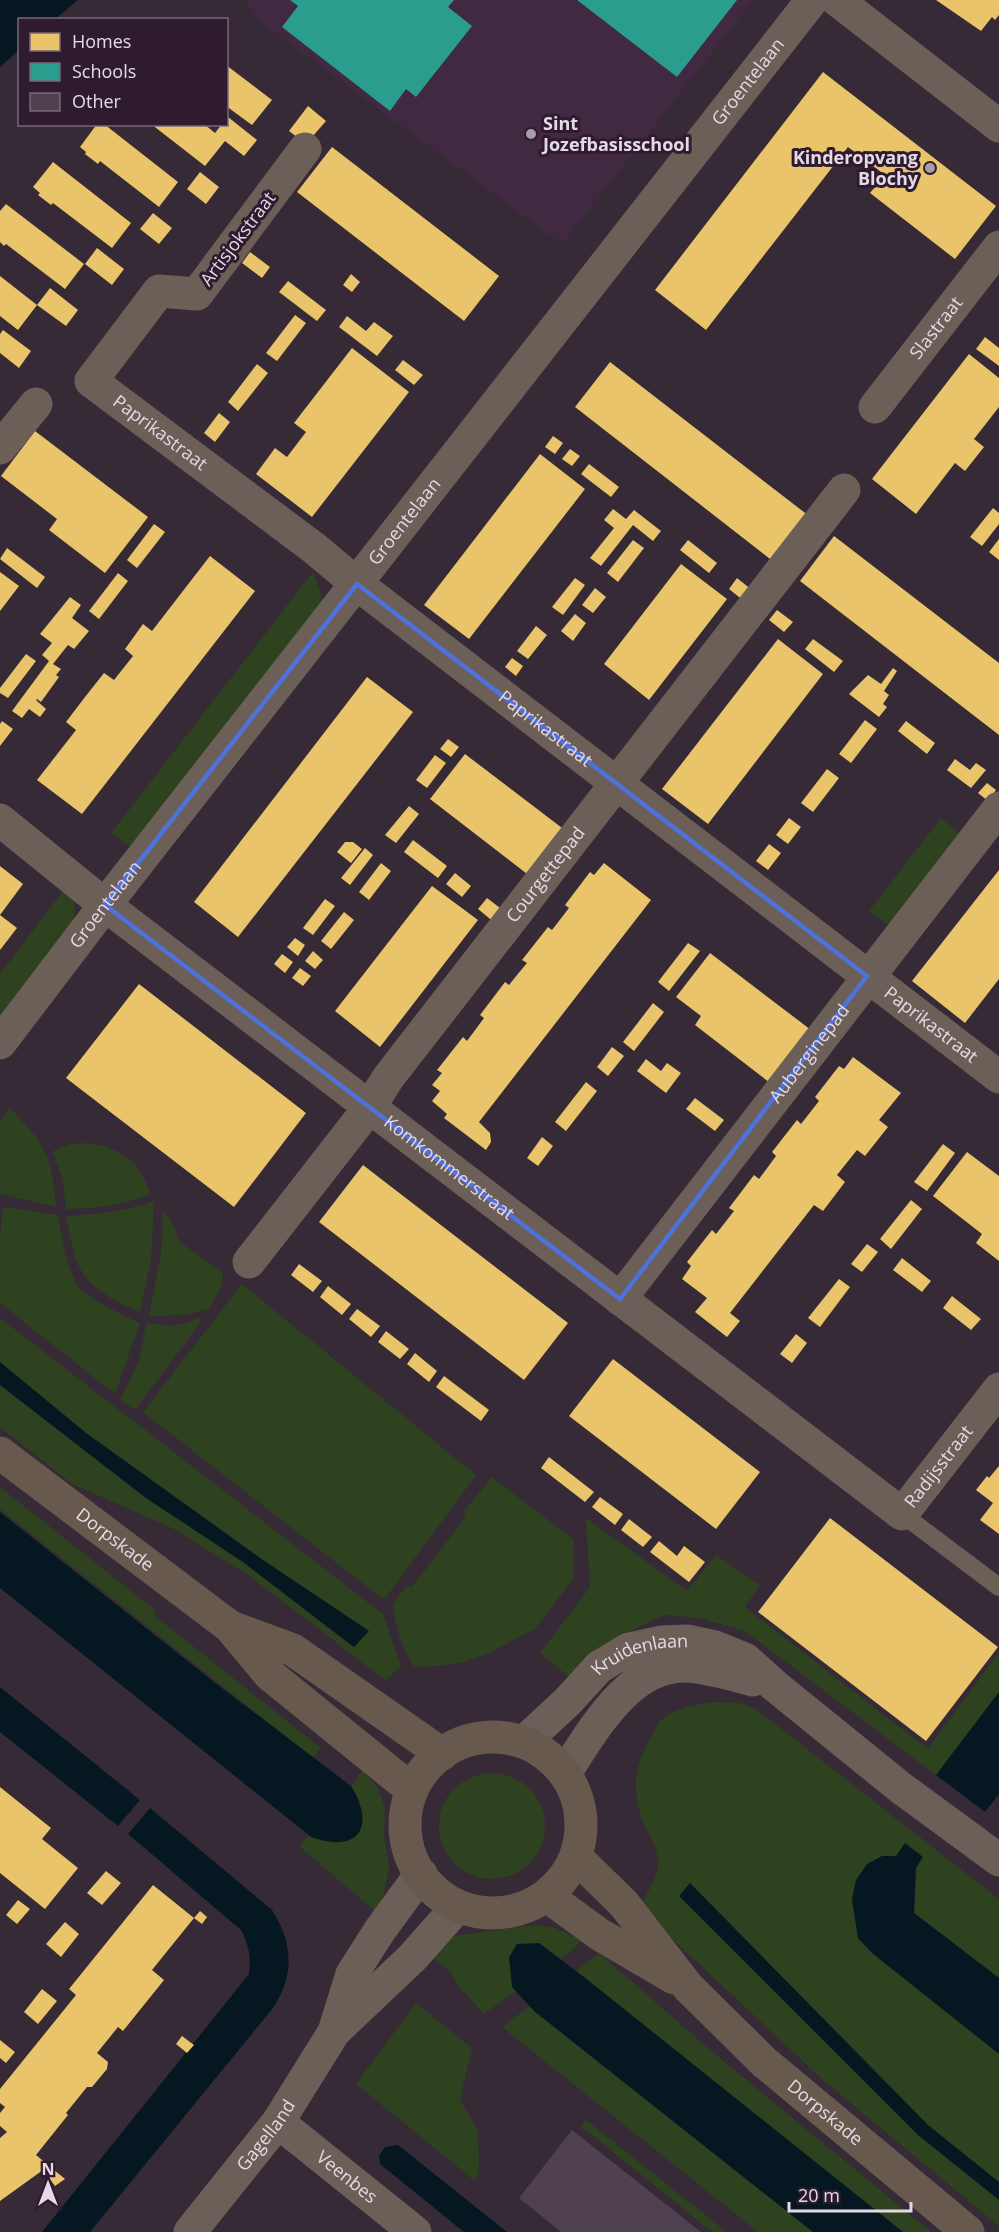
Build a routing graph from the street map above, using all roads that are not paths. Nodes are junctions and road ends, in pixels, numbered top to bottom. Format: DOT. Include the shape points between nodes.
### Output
graph roads {
  1 [pos="812,0"];
  2 [pos="837,0"];
  3 [pos="996,118"];
  4 [pos="306,148"];
  5 [pos="999,247"];
  6 [pos="91,381"];
  7 [pos="36,404"];
  8 [pos="875,407"];
  9 [pos="0,448"];
  10 [pos="844,490"];
  11 [pos="357,584"];
  12 [pos="616,783"];
  13 [pos="999,808"];
  14 [pos="0,820"];
  15 [pos="105,905"];
  16 [pos="867,976"];
  17 [pos="0,1043"];
  18 [pos="999,1077"];
  19 [pos="369,1108"];
  20 [pos="249,1262"];
  21 [pos="620,1299"];
  22 [pos="999,1389"];
  23 [pos="0,1453"];
  24 [pos="902,1514"];
  25 [pos="999,1587"];
  26 [pos="229,1626"];
  27 [pos="775,1686"];
  28 [pos="524,1742"];
  29 [pos="442,1754"];
  30 [pos="565,1773"];
  31 [pos="412,1790"];
  32 [pos="576,1857"];
  33 [pos="999,1860"];
  34 [pos="421,1874"];
  35 [pos="547,1896"];
  36 [pos="458,1906"];
  37 [pos="688,1987"];
  38 [pos="334,2032"];
  39 [pos="278,2122"];
  40 [pos="190,2232"];
  41 [pos="415,2232"];
  42 [pos="968,2232"];
  1 -- 11 [label="street, Groentelaan"];
  2 -- 3 [label="street"];
  4 -- 6 [label="street, Artisjokstraat" via="197,294 159,291"];
  5 -- 8 [label="street, Slastraat"];
  6 -- 11 [label="street, Paprikastraat"];
  7 -- 9 [label="street"];
  10 -- 12 [label="street, Courgettepad"];
  11 -- 12 [label="street, Paprikastraat"];
  11 -- 15 [label="street, Groentelaan"];
  12 -- 16 [label="street, Paprikastraat"];
  12 -- 19 [label="street, Courgettepad" via="388,1078"];
  13 -- 16 [label="street, Auberginepad"];
  14 -- 15 [label="street, Komkommerstraat"];
  15 -- 17 [label="street, Groentelaan"];
  15 -- 19 [label="street, Komkommerstraat"];
  16 -- 18 [label="street, Paprikastraat"];
  16 -- 21 [label="street, Auberginepad"];
  19 -- 20 [label="street, Courgettepad"];
  19 -- 21 [label="street, Komkommerstraat"];
  21 -- 24 [label="street, Komkommerstraat"];
  22 -- 24 [label="street, Radijsstraat"];
  23 -- 26 [label="main road, Dorpskade"];
  24 -- 25 [label="lane"];
  26 -- 29 [label="main road, Dorpskade" via="293,1650"];
  26 -- 31 [label="main road, Dorpskade" via="270,1675"];
  27 -- 28 [label="street, Kruidenlaan" via="745,1659 716,1647 687,1641 629,1649 599,1667"];
  27 -- 30 [label="street, Kruidenlaan" via="684,1666 652,1673 632,1686 598,1723"];
  27 -- 33 [label="street, Kruidenlaan" via="901,1788"];
  28 -- 29 [label="main road" via="490,1737 456,1745"];
  28 -- 30 [label="main road" via="540,1750"];
  29 -- 31 [label="main road" via="424,1770"];
  30 -- 32 [label="main road" via="577,1797 582,1822"];
  31 -- 34 [label="main road" via="405,1832 411,1860"];
  32 -- 35 [label="main road" via="559,1886"];
  32 -- 37 [label="main road, Dorpskade" via="624,1904"];
  34 -- 36 [label="main road" via="436,1892"];
  34 -- 38 [label="street, Gagelland" via="352,1974"];
  35 -- 36 [label="main road" via="513,1912 494,1914"];
  35 -- 37 [label="main road, Dorpskade" via="599,1934"];
  36 -- 38 [label="street, Gagelland" via="413,1957"];
  37 -- 42 [label="main road, Dorpskade" via="764,2062"];
  38 -- 39 [label="street, Gagelland"];
  39 -- 40 [label="street, Gagelland"];
  39 -- 41 [label="street, Veenbes"];
}
